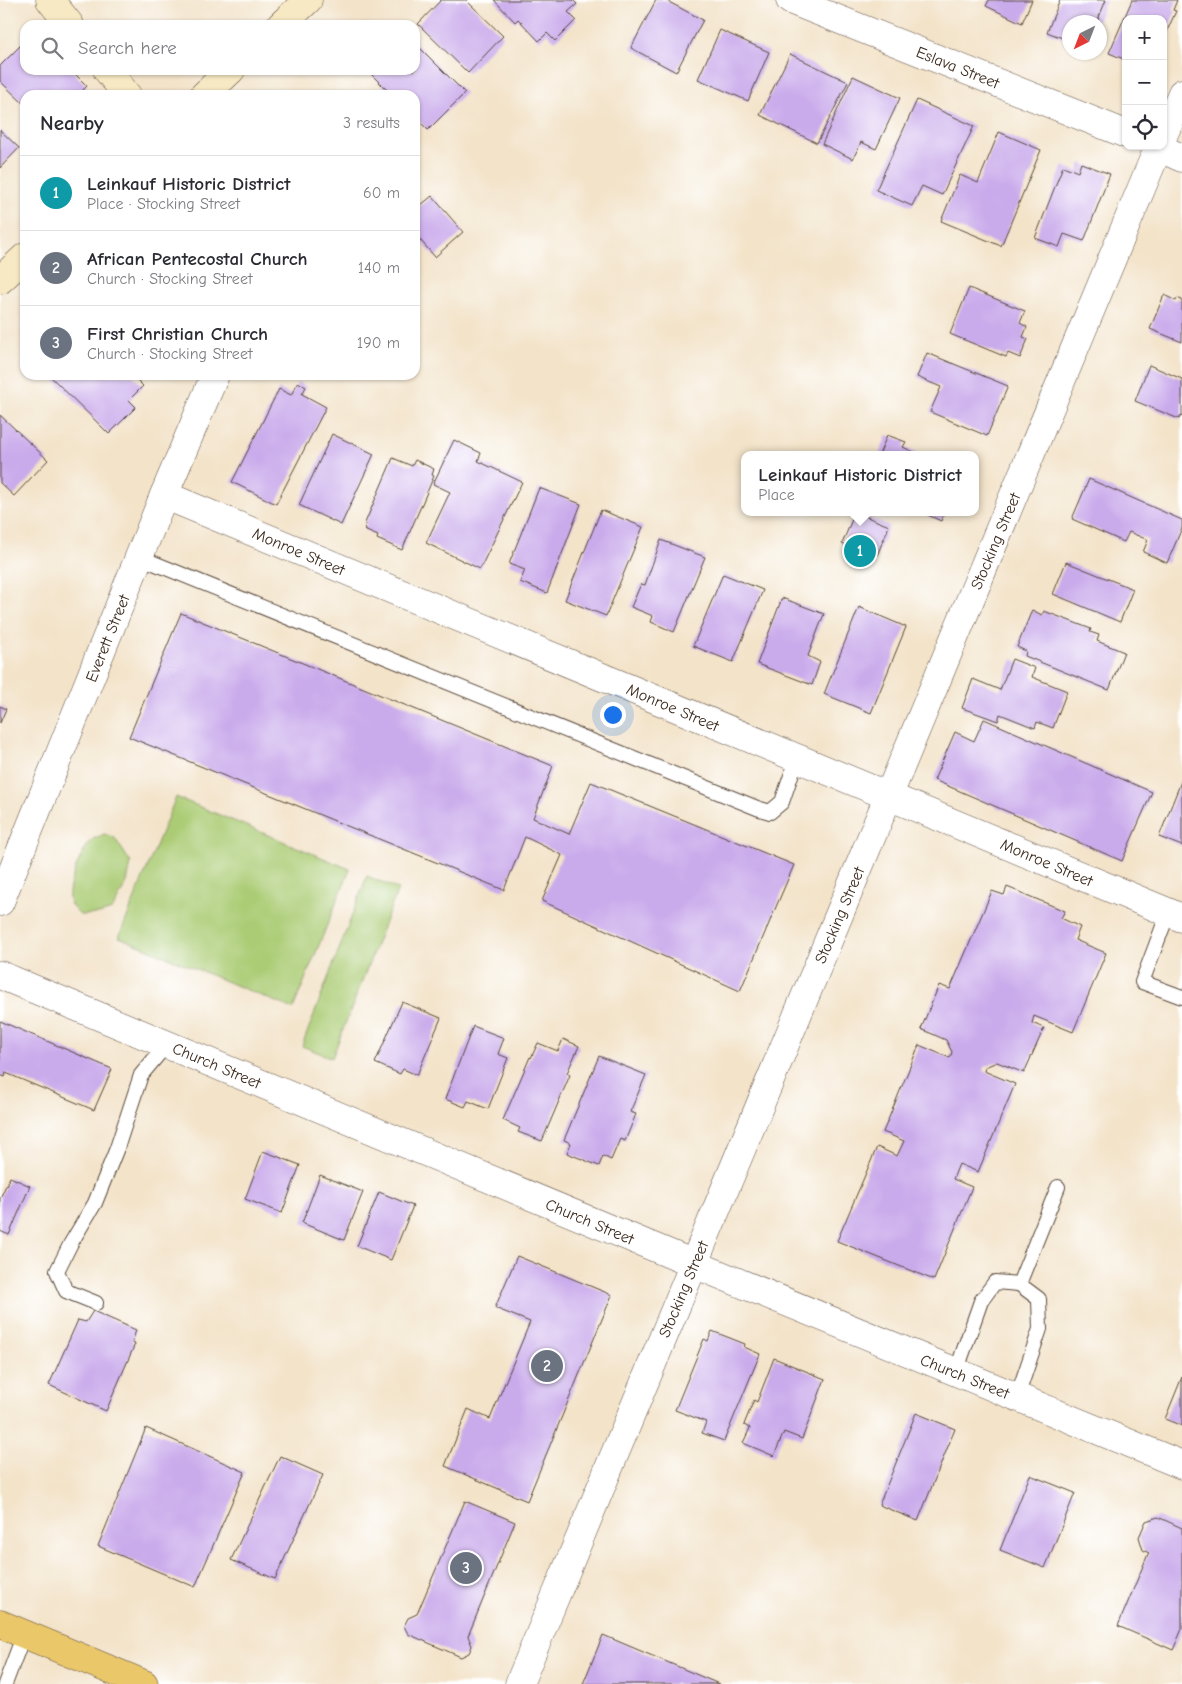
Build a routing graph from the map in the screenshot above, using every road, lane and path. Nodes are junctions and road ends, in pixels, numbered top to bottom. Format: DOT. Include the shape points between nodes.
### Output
graph roads {
  1 [pos="50,0"];
  2 [pos="308,0"];
  3 [pos="790,0"];
  4 [pos="66,20"];
  5 [pos="286,20"];
  6 [pos="111,75"];
  7 [pos="226,75"];
  8 [pos="123,90"];
  9 [pos="209,90"];
  10 [pos="1182,93"];
  11 [pos="1122,132"];
  12 [pos="1167,136"];
  13 [pos="1162,150"];
  14 [pos="20,262"];
  15 [pos="0,280"];
  16 [pos="213,380"];
  17 [pos="164,495"];
  18 [pos="140,557"];
  19 [pos="797,758"];
  20 [pos="888,796"];
  21 [pos="0,902"];
  22 [pos="1175,916"];
  23 [pos="0,975"];
  24 [pos="1182,997"];
  25 [pos="167,1044"];
  26 [pos="1058,1187"];
  27 [pos="694,1264"];
  28 [pos="1019,1284"];
  29 [pos="96,1302"];
  30 [pos="956,1372"];
  31 [pos="1017,1397"];
  32 [pos="1182,1464"];
  33 [pos="12,1630"];
  34 [pos="5,1684"];
  35 [pos="144,1684"];
  36 [pos="519,1684"];
  1 -- 4 [label="main road"];
  2 -- 5 [label="main road"];
  3 -- 11 [label="street, Eslava Street"];
  6 -- 8 [label="main road"];
  7 -- 9 [label="main road"];
  10 -- 12 [label="street, Stocking Street"];
  13 -- 20 [label="street, Stocking Street"];
  14 -- 15 [label="main road"];
  16 -- 17 [label="street, Everett Street"];
  17 -- 18 [label="street, Everett Street"];
  17 -- 19 [label="street, Monroe Street"];
  18 -- 19 [label="lane" via="770,812 782,802"];
  18 -- 21 [label="street, Everett Street"];
  19 -- 20 [label="street, Monroe Street"];
  20 -- 22 [label="street, Monroe Street"];
  20 -- 27 [label="street, Stocking Street"];
  22 -- 24 [label="lane" via="1142,982"];
  23 -- 25 [label="street, Church Street"];
  25 -- 27 [label="street, Church Street"];
  25 -- 29 [label="lane" via="141,1075 118,1148 95,1203 58,1271 66,1292"];
  26 -- 28 [label="lane"];
  27 -- 30 [label="street, Church Street"];
  27 -- 36 [label="street, Stocking Street"];
  28 -- 30 [label="lane" via="995,1282 981,1301"];
  28 -- 31 [label="lane" via="1039,1299 1040,1329"];
  30 -- 31 [label="street, Church Street"];
  31 -- 32 [label="street, Church Street"];
  33 -- 34 [label="lane"];
  33 -- 35 [label="main road"];
}
